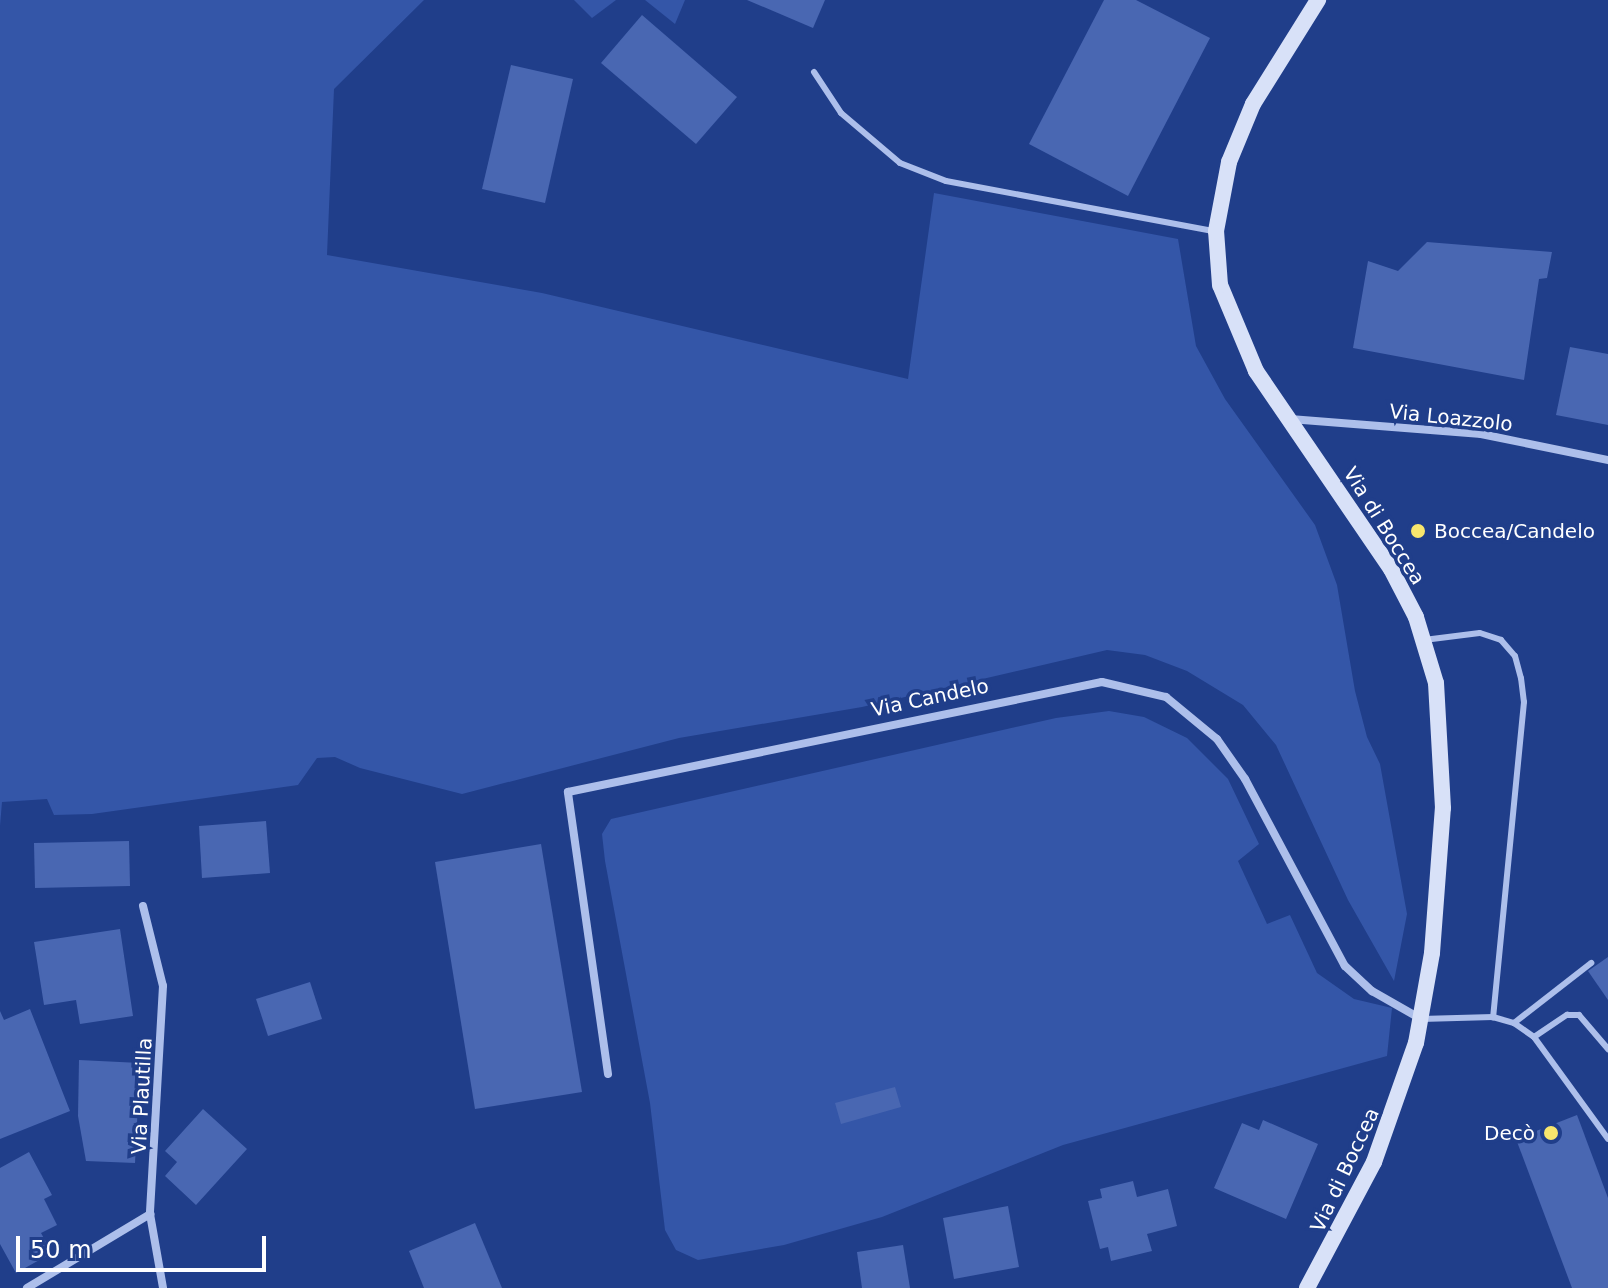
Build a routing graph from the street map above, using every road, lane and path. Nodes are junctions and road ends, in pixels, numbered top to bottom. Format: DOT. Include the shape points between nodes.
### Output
graph roads {
  1 [pos="1318,0"];
  2 [pos="814,72"];
  3 [pos="1216,231"];
  4 [pos="1289,419"];
  5 [pos="1608,460"];
  6 [pos="1424,640"];
  7 [pos="143,906"];
  8 [pos="1591,963"];
  9 [pos="1493,1017"];
  10 [pos="1421,1019"];
  11 [pos="1514,1023"];
  12 [pos="1534,1037"];
  13 [pos="1608,1049"];
  14 [pos="608,1074"];
  15 [pos="1608,1139"];
  16 [pos="150,1214"];
  17 [pos="27,1288"];
  18 [pos="163,1288"];
  19 [pos="1307,1288"];
  1 -- 3 [label="main road, Via di Boccea" via="1240,134 1224,180"];
  2 -- 3 [label="lane" via="841,113 911,168 946,181"];
  3 -- 4 [label="main road, Via di Boccea" via="1220,285 1230,318"];
  4 -- 5 [label="street, Via Loazzolo" via="1481,434"];
  4 -- 6 [label="main road, Via di Boccea" via="1391,569"];
  6 -- 9 [label="lane" via="1480,633 1501,640 1515,656 1521,678 1524,702"];
  6 -- 10 [label="main road, Via di Boccea" via="1439,706 1443,808"];
  7 -- 16 [label="street, Via Plautilla" via="163,986"];
  8 -- 11 [label="lane"];
  9 -- 10 [label="lane"];
  9 -- 11 [label="lane"];
  10 -- 14 [label="street, Via Candelo" via="1372,991 1345,966 1245,779 1217,739 1166,697 1102,682 568,792"];
  10 -- 19 [label="main road, Via di Boccea" via="1401,1095 1374,1162"];
  11 -- 12 [label="lane"];
  12 -- 13 [label="lane" via="1567,1015 1579,1015"];
  12 -- 15 [label="lane"];
  16 -- 17 [label="street"];
  16 -- 18 [label="street, Via Plautilla"];
}
